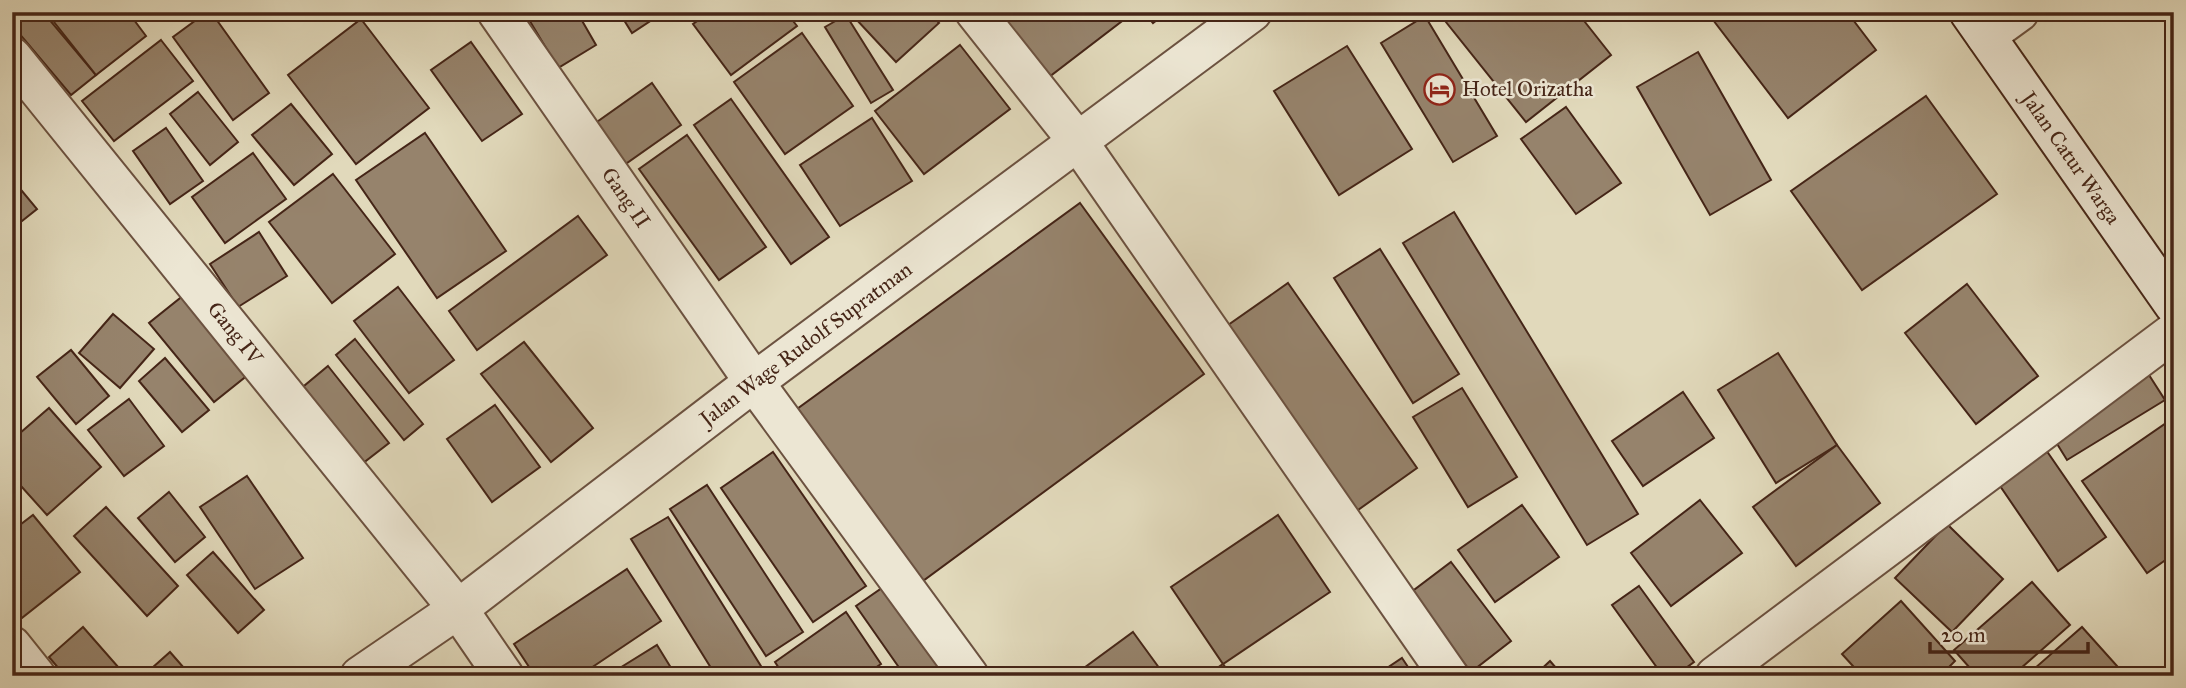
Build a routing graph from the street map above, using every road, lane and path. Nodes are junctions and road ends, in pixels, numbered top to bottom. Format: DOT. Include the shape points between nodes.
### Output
graph roads {
  1 [pos="497,12"];
  2 [pos="975,12"];
  3 [pos="1252,12"];
  4 [pos="2019,12"];
  5 [pos="1977,24"];
  6 [pos="12,57"];
  7 [pos="1079,143"];
  8 [pos="2174,305"];
  9 [pos="2174,332"];
  10 [pos="754,382"];
  11 [pos="458,609"];
  12 [pos="12,646"];
  13 [pos="36,676"];
  14 [pos="360,676"];
  15 [pos="504,676"];
  16 [pos="969,676"];
  17 [pos="1449,676"];
  18 [pos="1715,676"];
  1 -- 10 [label="street, Gang II"];
  2 -- 7 [label="street"];
  3 -- 7 [label="street, Jalan Wage Rudolf Supratman"];
  4 -- 5 [label="street"];
  5 -- 8 [label="street, Jalan Catur Warga"];
  6 -- 11 [label="street, Gang IV"];
  7 -- 10 [label="street, Jalan Wage Rudolf Supratman"];
  7 -- 17 [label="street"];
  9 -- 18 [label="street"];
  10 -- 11 [label="street, Jalan Wage Rudolf Supratman"];
  10 -- 16 [label="street, Gang II"];
  11 -- 14 [label="street, Jalan Wage Rudolf Supratman"];
  11 -- 15 [label="street, Gang IV"];
  12 -- 13 [label="street"];
}
